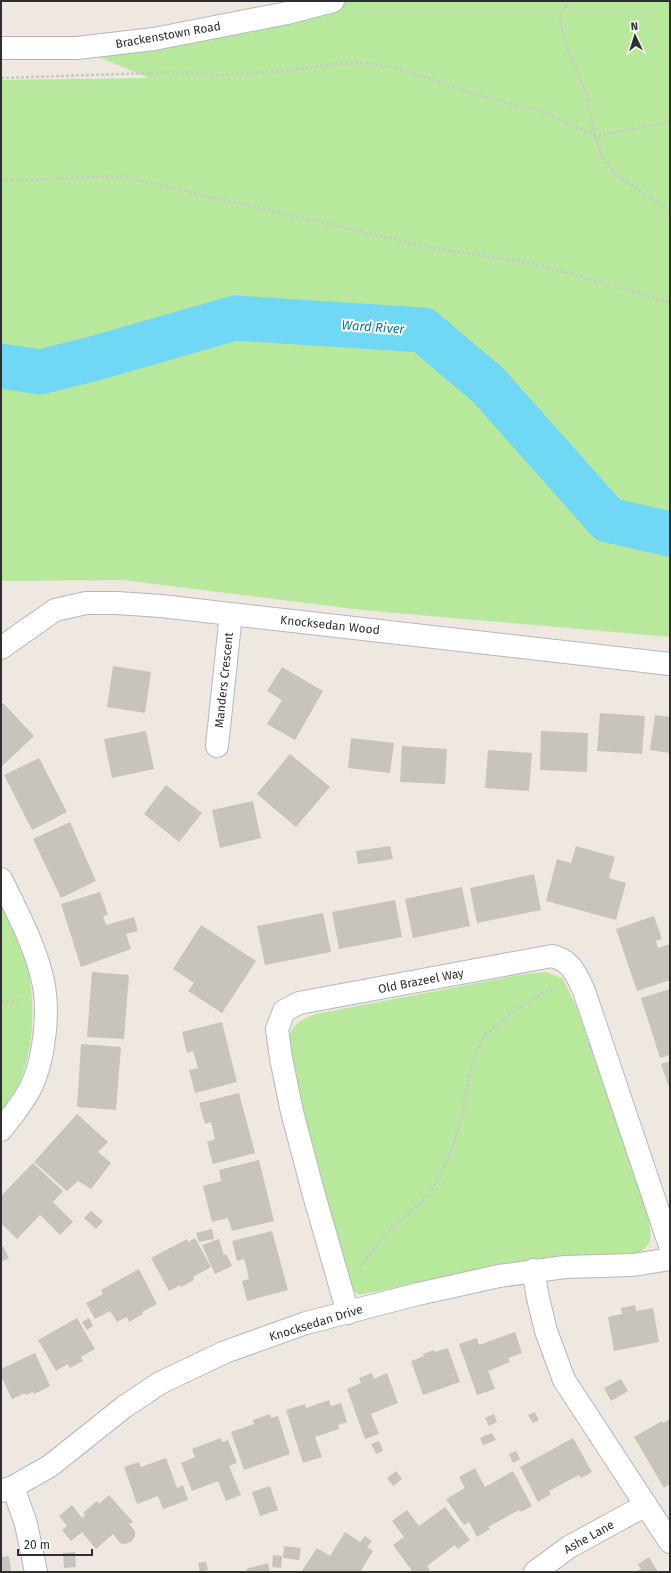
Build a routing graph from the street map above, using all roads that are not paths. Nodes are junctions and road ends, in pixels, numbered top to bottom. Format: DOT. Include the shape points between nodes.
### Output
graph roads {
  1 [pos="333,1"];
  2 [pos="1,48"];
  3 [pos="231,614"];
  4 [pos="1,648"];
  5 [pos="670,664"];
  6 [pos="217,746"];
  7 [pos="1,879"];
  8 [pos="1,1130"];
  9 [pos="670,1246"];
  10 [pos="670,1259"];
  11 [pos="533,1270"];
  12 [pos="348,1312"];
  13 [pos="7,1489"];
  14 [pos="646,1505"];
  15 [pos="670,1542"];
  16 [pos="36,1572"];
  17 [pos="534,1572"];
  1 -- 2 [label="street, Brackenstown Road" via="287,13 154,39 77,48"];
  3 -- 4 [label="street, Knocksedan Wood" via="161,606 86,603 56,610"];
  3 -- 5 [label="street, Knocksedan Wood"];
  3 -- 6 [label="street, Manders Crescent"];
  7 -- 8 [label="street" via="35,952 43,978 46,1008 45,1029 32,1084 21,1104"];
  9 -- 12 [label="street, Old Brazeel Way" via="584,990 572,967 563,959 552,956 299,1004 284,1011 277,1029 281,1058 296,1127"];
  10 -- 11 [label="street, Knocksedan Drive" via="633,1265"];
  11 -- 12 [label="street, Knocksedan Drive" via="425,1292"];
  11 -- 14 [label="street" via="546,1331 564,1380"];
  12 -- 13 [label="street, Knocksedan Drive" via="306,1323 225,1352 160,1383 124,1407 50,1466"];
  13 -- 16 [label="street" via="26,1524"];
  14 -- 15 [label="street"];
  14 -- 17 [label="street, Ashe Lane" via="568,1547"];
}
